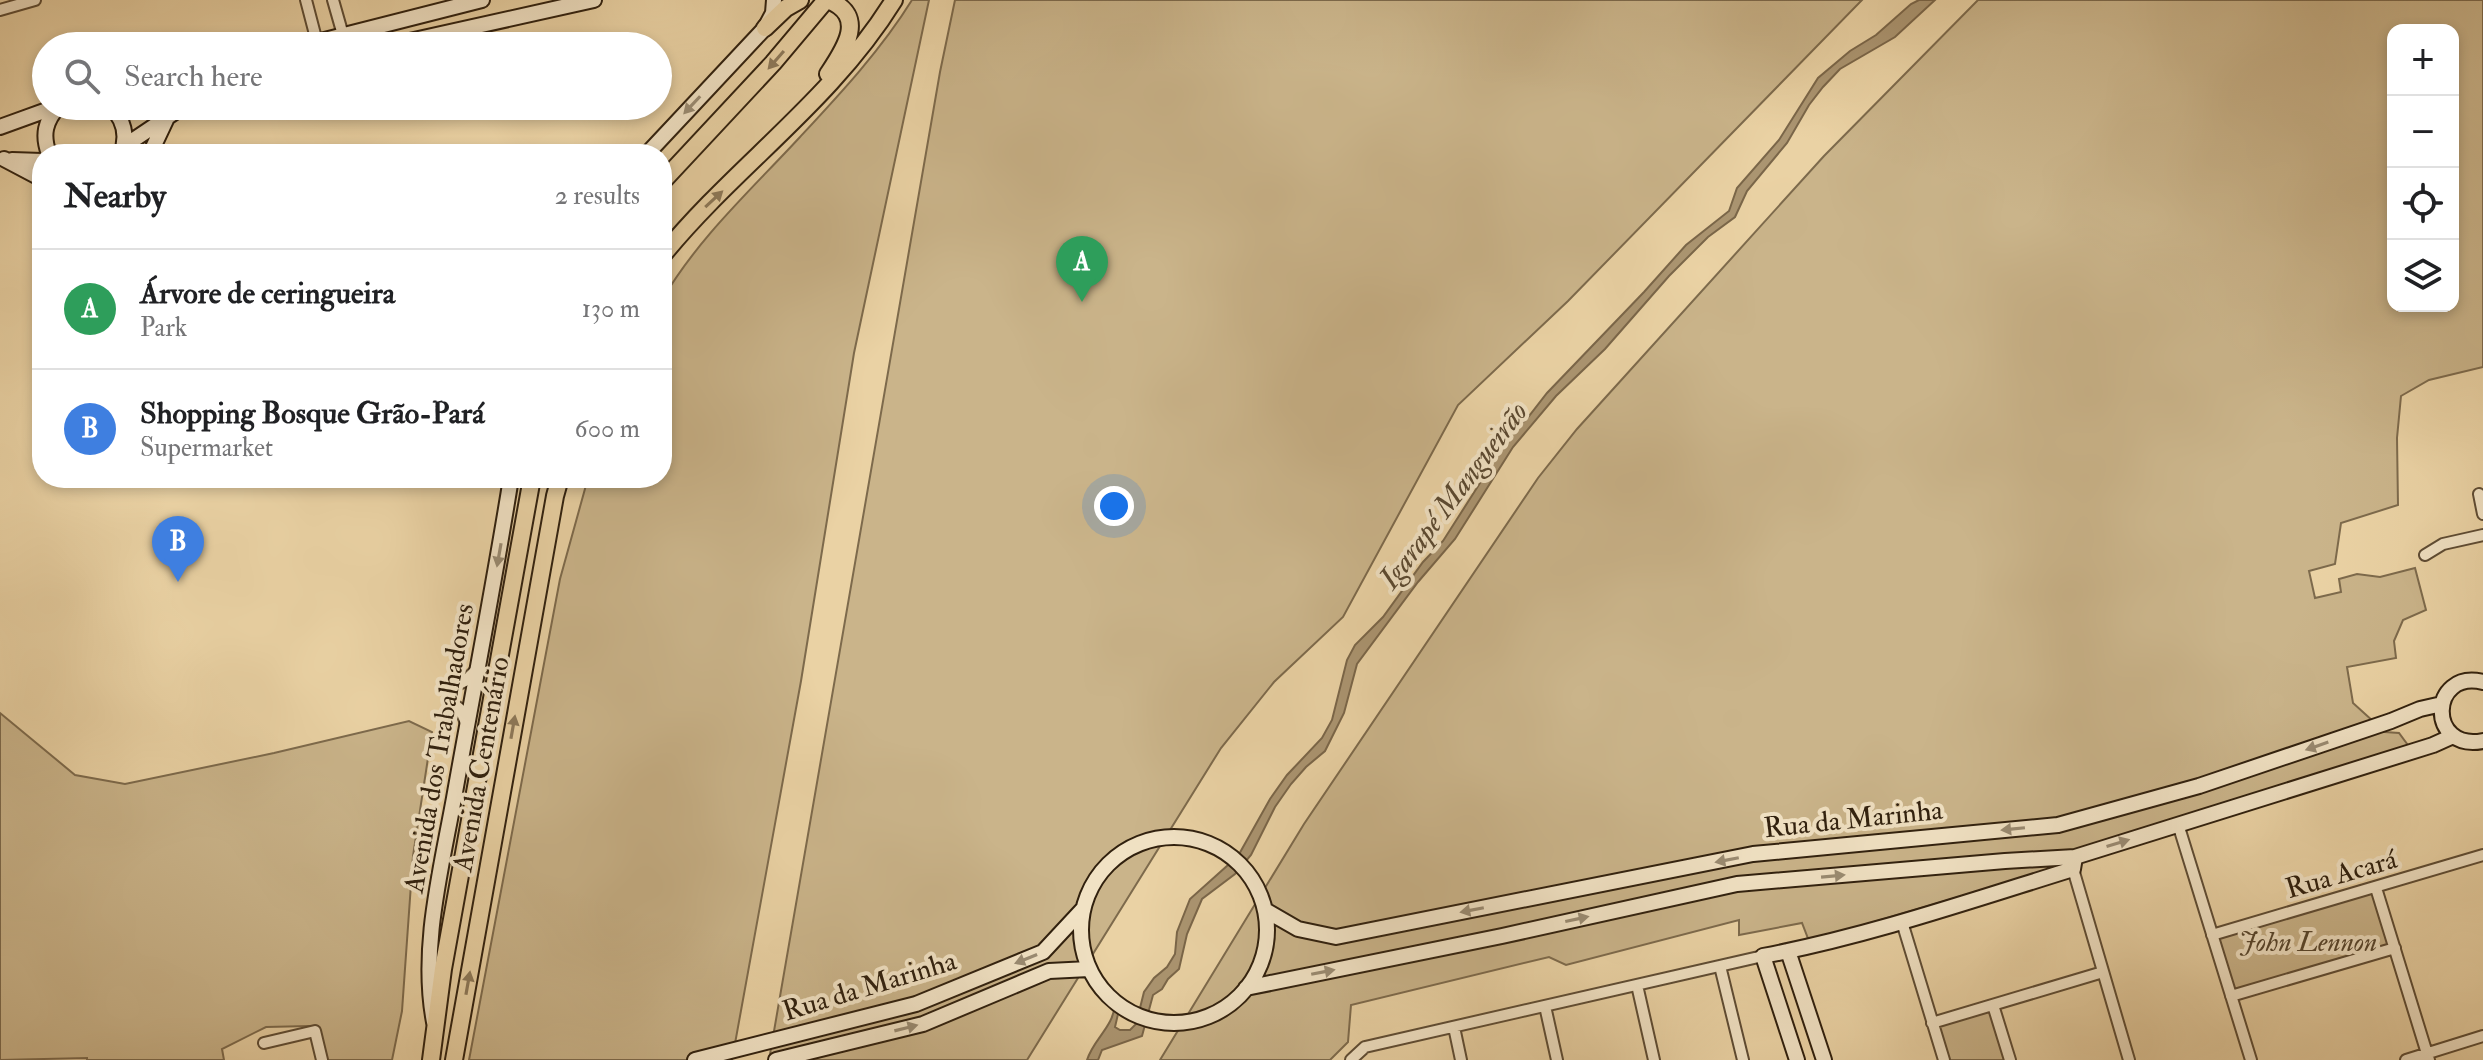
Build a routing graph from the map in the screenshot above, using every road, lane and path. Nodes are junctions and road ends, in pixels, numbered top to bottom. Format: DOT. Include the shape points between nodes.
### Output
graph roads {
  1 [pos="35,0"];
  2 [pos="306,0"];
  3 [pos="333,0"];
  4 [pos="482,0"];
  5 [pos="594,0"];
  6 [pos="774,0"];
  7 [pos="800,0"];
  8 [pos="827,0"];
  9 [pos="894,0"];
  10 [pos="0,10"];
  11 [pos="420,15"];
  12 [pos="765,28"];
  13 [pos="314,32"];
  14 [pos="342,32"];
  15 [pos="355,32"];
  16 [pos="413,32"];
  17 [pos="450,32"];
  18 [pos="32,116"];
  19 [pos="49,120"];
  20 [pos="121,120"];
  21 [pos="165,120"];
  22 [pos="166,120"];
  23 [pos="795,121"];
  24 [pos="0,127"];
  25 [pos="47,144"];
  26 [pos="123,144"];
  27 [pos="132,144"];
  28 [pos="155,144"];
  29 [pos="656,144"];
  30 [pos="2,159"];
  31 [pos="32,160"];
  32 [pos="672,171"];
  33 [pos="32,174"];
  34 [pos="672,245"];
  35 [pos="509,488"];
  36 [pos="530,488"];
  37 [pos="557,488"];
  38 [pos="2479,494"];
  39 [pos="2483,514"];
  40 [pos="2483,535"];
  41 [pos="2425,555"];
  42 [pos="478,669"];
  43 [pos="2483,682"];
  44 [pos="451,688"];
  45 [pos="451,702"];
  46 [pos="2442,704"];
  47 [pos="467,725"];
  48 [pos="2453,736"];
  49 [pos="2482,745"];
  50 [pos="2178,824"];
  51 [pos="2483,855"];
  52 [pos="2074,863"];
  53 [pos="2376,888"];
  54 [pos="1083,909"];
  55 [pos="1265,910"];
  56 [pos="1902,922"];
  57 [pos="2212,935"];
  58 [pos="2395,948"];
  59 [pos="1788,951"];
  60 [pos="1763,956"];
  61 [pos="1720,966"];
  62 [pos="1089,969"];
  63 [pos="2103,972"];
  64 [pos="1637,985"];
  65 [pos="1800,986"];
  66 [pos="1246,988"];
  67 [pos="1774,992"];
  68 [pos="2231,996"];
  69 [pos="1993,1005"];
  70 [pos="1545,1006"];
  71 [pos="1932,1023"];
  72 [pos="1454,1027"];
  73 [pos="435,1029"];
  74 [pos="2483,1036"];
  75 [pos="264,1043"];
  76 [pos="1365,1047"];
  77 [pos="457,1057"];
  78 [pos="2428,1057"];
  79 [pos="322,1060"];
  80 [pos="431,1060"];
  81 [pos="695,1060"];
  82 [pos="776,1060"];
  83 [pos="1351,1060"];
  84 [pos="1368,1060"];
  85 [pos="1461,1060"];
  86 [pos="1557,1060"];
  87 [pos="1654,1060"];
  88 [pos="1743,1060"];
  89 [pos="1797,1060"];
  90 [pos="1824,1060"];
  91 [pos="1944,1060"];
  92 [pos="2010,1060"];
  93 [pos="2129,1060"];
  94 [pos="2251,1060"];
  95 [pos="2406,1060"];
  1 -- 10 [label="street"];
  2 -- 13 [label="street"];
  3 -- 14 [label="street"];
  4 -- 11 [label="main road"];
  5 -- 17 [label="main road"];
  6 -- 12 [label="main road"];
  7 -- 12 [label="main road"];
  8 -- 23 [label="main road" via="843,10 851,31"];
  8 -- 32 [label="main road, one-way"];
  9 -- 23 [label="main road" via="858,53"];
  11 -- 15 [label="main road"];
  11 -- 16 [label="main road" via="427,28"];
  12 -- 29 [label="main road, one-way"];
  18 -- 24 [label="main road"];
  19 -- 25 [label="main road"];
  20 -- 26 [label="main road"];
  21 -- 27 [label="main road"];
  22 -- 28 [label="main road"];
  34 -- 23 [label="main road, one-way"];
  30 -- 31 [label="main road"];
  30 -- 33 [label="main road"];
  35 -- 42 [label="main road, Avenida dos Trabalhadores, one-way"];
  36 -- 73 [label="main road, Avenida Centenário"];
  77 -- 37 [label="main road, Avenida Centenário, one-way"];
  38 -- 39 [label="street"];
  40 -- 41 [label="street" via="2443,544"];
  42 -- 44 [label="street"];
  42 -- 47 [label="main road, Avenida dos Trabalhadores"];
  43 -- 46 [label="main road" via="2459,683"];
  45 -- 47 [label="street"];
  46 -- 48 [label="main road" via="2444,725"];
  46 -- 55 [label="main road, Rua da Marinha, one-way" via="2199,786 2058,825 1753,854 1336,937 1298,929"];
  47 -- 73 [label="main road, Avenida dos Trabalhadores" via="431,940"];
  48 -- 49 [label="main road"];
  48 -- 50 [label="main road, Rua da Marinha"];
  52 -- 50 [label="main road, Rua da Marinha, one-way"];
  50 -- 57 [label="street"];
  51 -- 53 [label="street, Rua Acará"];
  52 -- 56 [label="main road, Rua da Marinha"];
  52 -- 63 [label="street"];
  66 -- 52 [label="main road, Rua da Marinha, one-way" via="1737,884 2005,861"];
  53 -- 57 [label="street, Rua Acará"];
  53 -- 58 [label="street"];
  54 -- 55 [label="main road" via="1101,871 1134,846 1156,838 1215,846 1247,872"];
  54 -- 62 [label="main road" via="1080,929"];
  54 -- 81 [label="main road, Rua da Marinha, one-way" via="1043,952 916,1004"];
  55 -- 66 [label="main road" via="1265,951"];
  56 -- 59 [label="main road, Rua da Marinha"];
  56 -- 71 [label="street"];
  57 -- 68 [label="street"];
  58 -- 68 [label="street"];
  58 -- 78 [label="street"];
  59 -- 60 [label="main road, Rua da Marinha"];
  59 -- 65 [label="main road"];
  60 -- 61 [label="street, Rua da Marinha"];
  60 -- 67 [label="main road"];
  61 -- 64 [label="street, Rua da Marinha"];
  61 -- 88 [label="street"];
  62 -- 66 [label="main road" via="1115,1002 1152,1020 1204,1017"];
  82 -- 62 [label="main road, Rua da Marinha, one-way" via="923,1024 1049,971"];
  63 -- 69 [label="street"];
  63 -- 93 [label="street"];
  64 -- 70 [label="street, Rua da Marinha"];
  64 -- 87 [label="street"];
  65 -- 67 [label="main road" via="1790,984"];
  65 -- 90 [label="main road"];
  67 -- 89 [label="main road"];
  68 -- 94 [label="street"];
  69 -- 71 [label="street"];
  69 -- 92 [label="street"];
  70 -- 72 [label="street, Rua da Marinha"];
  70 -- 86 [label="street"];
  71 -- 91 [label="street"];
  72 -- 76 [label="street, Rua da Marinha"];
  72 -- 85 [label="street"];
  73 -- 80 [label="main road, Avenida Centenário"];
  74 -- 78 [label="street"];
  75 -- 79 [label="street" via="315,1031"];
  76 -- 83 [label="street"];
  76 -- 84 [label="street"];
  78 -- 95 [label="street"];
}
